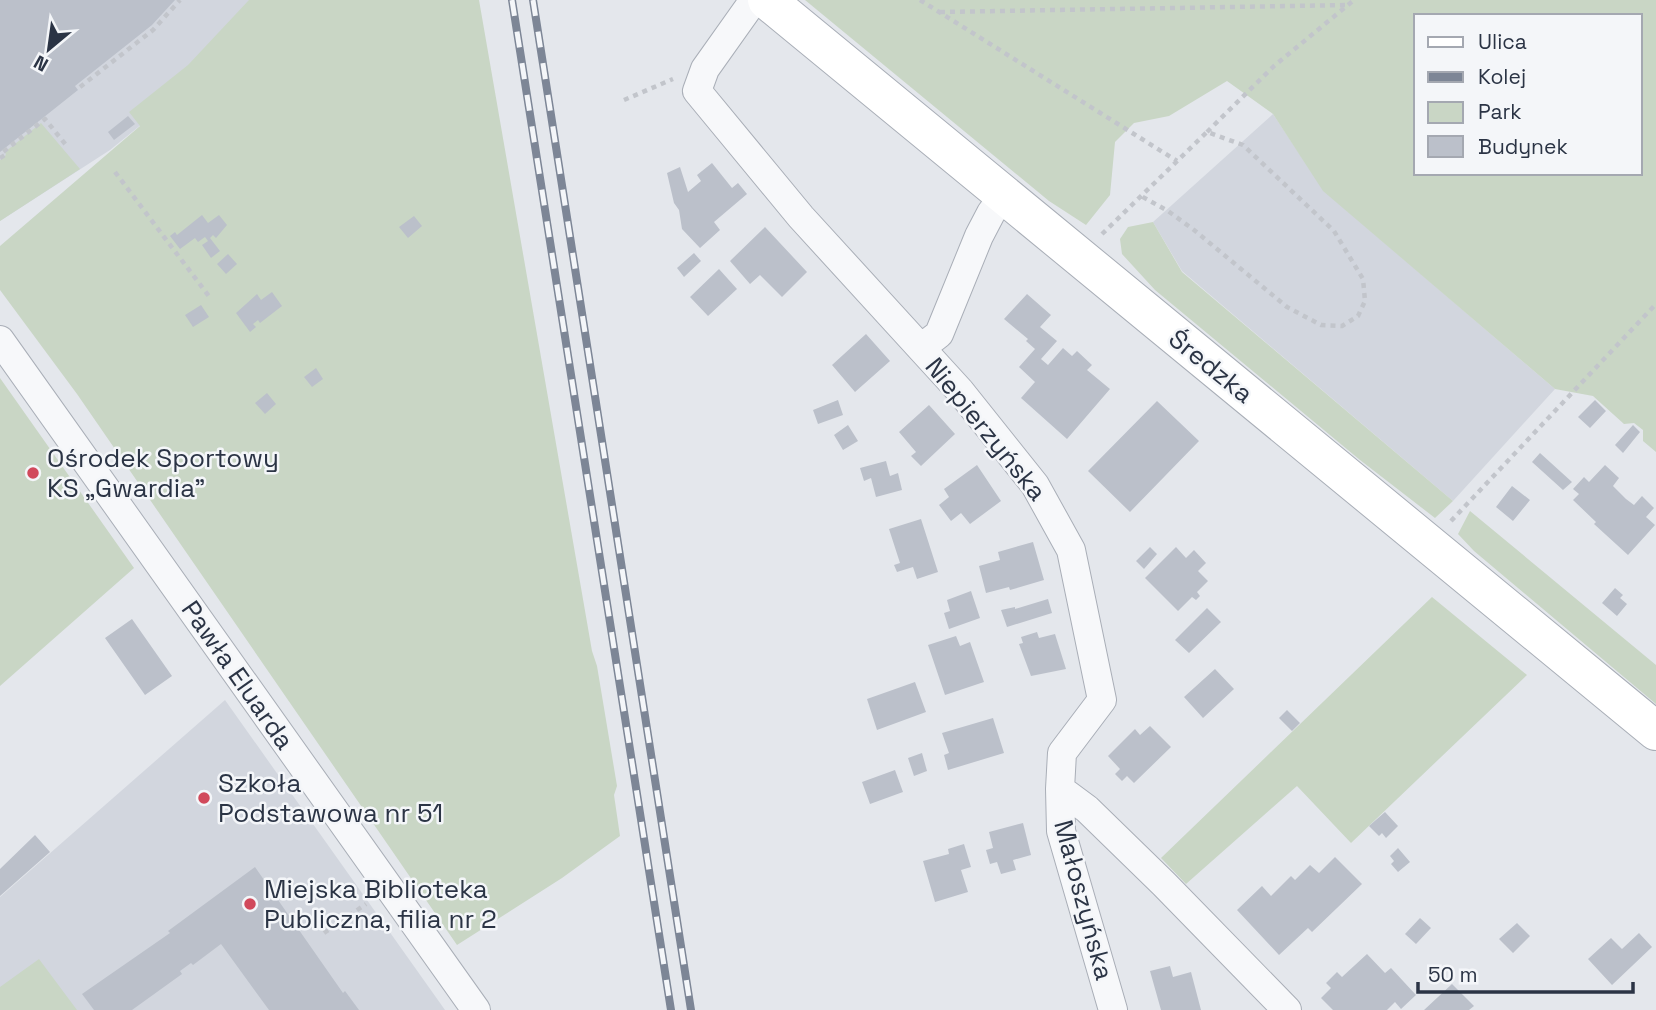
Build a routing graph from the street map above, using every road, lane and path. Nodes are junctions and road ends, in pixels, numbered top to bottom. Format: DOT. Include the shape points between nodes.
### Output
graph roads {
  1 [pos="180,0"];
  2 [pos="754,0"];
  3 [pos="767,0"];
  4 [pos="920,0"];
  5 [pos="1275,0"];
  6 [pos="1354,0"];
  7 [pos="1348,5"];
  8 [pos="1270,6"];
  9 [pos="940,12"];
  10 [pos="701,80"];
  11 [pos="79,87"];
  12 [pos="624,100"];
  13 [pos="1207,132"];
  14 [pos="66,145"];
  15 [pos="0,158"];
  16 [pos="1177,161"];
  17 [pos="115,172"];
  18 [pos="1004,195"];
  19 [pos="1141,196"];
  20 [pos="1081,259"];
  21 [pos="211,299"];
  22 [pos="1656,304"];
  23 [pos="0,340"];
  24 [pos="921,348"];
  25 [pos="1429,544"];
  26 [pos="1656,731"];
  27 [pos="1060,789"];
  28 [pos="372,900"];
  29 [pos="324,933"];
  30 [pos="476,1010"];
  31 [pos="1113,1010"];
  32 [pos="1287,1010"];
  1 -- 11 [label="path" via="152,30"];
  2 -- 10 [label="street"];
  3 -- 18 [label="main road, Średzka"];
  4 -- 9 [label="path"];
  5 -- 8 [label="path"];
  6 -- 7 [label="path"];
  7 -- 8 [label="path"];
  7 -- 13 [label="path" via="1274,66"];
  8 -- 9 [label="path"];
  9 -- 16 [label="path"];
  10 -- 12 [label="path" via="683,76"];
  10 -- 24 [label="street, Niepierzyńska" via="697,91 801,217"];
  13 -- 16 [label="path"];
  13 -- 19 [label="path" via="1243,145 1334,231 1363,279 1365,301 1358,316 1342,326 1321,325 1287,307 1194,230"];
  14 -- 15 [label="path" via="44,119"];
  16 -- 19 [label="path"];
  17 -- 21 [label="path"];
  18 -- 20 [label="main road, Średzka"];
  18 -- 24 [label="street" via="979,236 939,334"];
  19 -- 20 [label="path"];
  20 -- 25 [label="main road, Średzka"];
  22 -- 25 [label="path"];
  23 -- 30 [label="street, Pawła Eluarda"];
  24 -- 27 [label="street, Niepierzyńska" via="1035,485 1071,550 1102,701 1062,752"];
  25 -- 26 [label="main road, Średzka"];
  27 -- 31 [label="street, Małoszyńska" via="1061,831"];
  27 -- 32 [label="street" via="1154,874"];
  28 -- 29 [label="path"];
}
